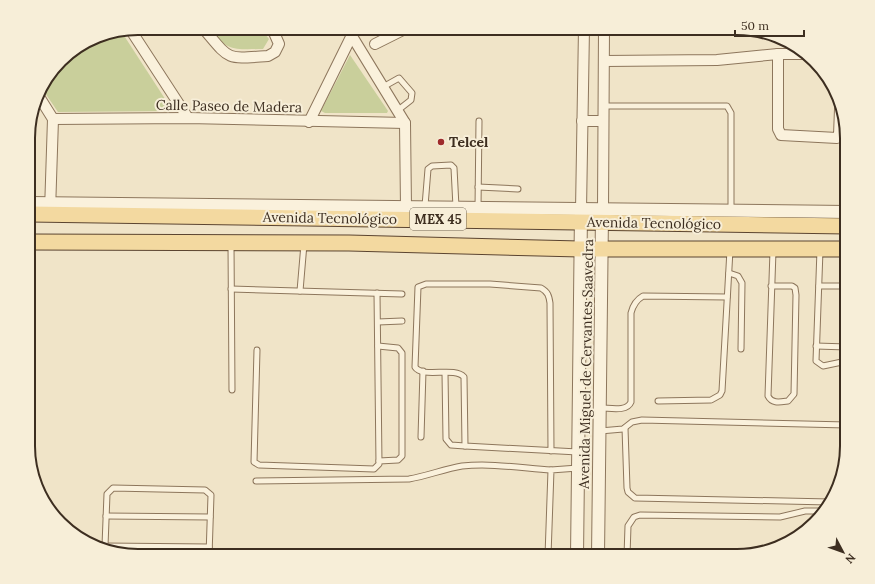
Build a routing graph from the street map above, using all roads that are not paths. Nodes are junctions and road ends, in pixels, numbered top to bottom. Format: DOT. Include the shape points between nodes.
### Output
graph roads {
  1 [pos="134,35"];
  2 [pos="209,35"];
  3 [pos="275,35"];
  4 [pos="348,35"];
  5 [pos="351,35"];
  6 [pos="393,35"];
  7 [pos="584,35"];
  8 [pos="604,35"];
  9 [pos="374,44"];
  10 [pos="778,54"];
  11 [pos="796,54"];
  12 [pos="604,61"];
  13 [pos="383,87"];
  14 [pos="42,101"];
  15 [pos="604,106"];
  16 [pos="397,111"];
  17 [pos="188,118"];
  18 [pos="53,119"];
  19 [pos="479,121"];
  20 [pos="582,121"];
  21 [pos="603,121"];
  22 [pos="309,122"];
  23 [pos="405,123"];
  24 [pos="839,127"];
  25 [pos="478,187"];
  26 [pos="518,189"];
  27 [pos="35,205"];
  28 [pos="406,208"];
  29 [pos="425,208"];
  30 [pos="456,208"];
  31 [pos="50,209"];
  32 [pos="478,209"];
  33 [pos="731,211"];
  34 [pos="840,212"];
  35 [pos="35,213"];
  36 [pos="581,215"];
  37 [pos="602,215"];
  38 [pos="840,226"];
  39 [pos="35,242"];
  40 [pos="304,243"];
  41 [pos="231,244"];
  42 [pos="602,248"];
  43 [pos="580,249"];
  44 [pos="730,249"];
  45 [pos="773,249"];
  46 [pos="820,249"];
  47 [pos="840,250"];
  48 [pos="729,273"];
  49 [pos="772,286"];
  50 [pos="819,286"];
  51 [pos="840,286"];
  52 [pos="232,289"];
  53 [pos="601,289"];
  54 [pos="579,290"];
  55 [pos="300,291"];
  56 [pos="377,293"];
  57 [pos="402,294"];
  58 [pos="727,297"];
  59 [pos="378,322"];
  60 [pos="402,322"];
  61 [pos="378,346"];
  62 [pos="816,346"];
  63 [pos="840,347"];
  64 [pos="741,349"];
  65 [pos="258,350"];
  66 [pos="840,362"];
  67 [pos="423,371"];
  68 [pos="445,373"];
  69 [pos="232,390"];
  70 [pos="658,401"];
  71 [pos="600,408"];
  72 [pos="840,425"];
  73 [pos="625,428"];
  74 [pos="600,431"];
  75 [pos="421,437"];
  76 [pos="465,446"];
  77 [pos="551,451"];
  78 [pos="578,452"];
  79 [pos="379,461"];
  80 [pos="578,468"];
  81 [pos="551,470"];
  82 [pos="256,481"];
  83 [pos="824,502"];
  84 [pos="816,511"];
  85 [pos="106,516"];
  86 [pos="210,517"];
  87 [pos="105,543"];
  88 [pos="116,546"];
  89 [pos="209,547"];
  90 [pos="548,549"];
  91 [pos="577,549"];
  92 [pos="598,549"];
  93 [pos="627,549"];
  1 -- 17 [label="street"];
  2 -- 3 [label="street" via="223,52 235,58 272,55 279,44"];
  4 -- 22 [label="street"];
  5 -- 13 [label="street"];
  6 -- 9 [label="street"];
  7 -- 20 [label="street, Avenida Miguel de Cervantes Saavedra"];
  8 -- 12 [label="street, Avenida Miguel de Cervantes Saavedra"];
  10 -- 11 [label="street"];
  10 -- 12 [label="street" via="717,60"];
  10 -- 24 [label="street" via="778,129 781,135 837,138"];
  12 -- 15 [label="street, Avenida Miguel de Cervantes Saavedra"];
  13 -- 16 [label="street"];
  13 -- 16 [label="lane" via="399,78 412,93 411,100"];
  14 -- 18 [label="street"];
  15 -- 21 [label="street, Avenida Miguel de Cervantes Saavedra"];
  15 -- 33 [label="lane" via="727,106 731,113"];
  16 -- 23 [label="street"];
  17 -- 18 [label="street, Calle Paseo de Madera"];
  17 -- 22 [label="street, Calle Paseo de Madera"];
  18 -- 31 [label="street"];
  19 -- 25 [label="lane"];
  20 -- 21 [label="street"];
  20 -- 36 [label="street, Avenida Miguel de Cervantes Saavedra"];
  21 -- 37 [label="street, Avenida Miguel de Cervantes Saavedra"];
  22 -- 23 [label="street, Calle Paseo de Madera"];
  23 -- 28 [label="street"];
  25 -- 26 [label="lane"];
  25 -- 32 [label="lane"];
  27 -- 31 [label="street"];
  28 -- 29 [label="street"];
  28 -- 31 [label="street"];
  29 -- 30 [label="street"];
  29 -- 30 [label="lane" via="428,168 451,165 454,168"];
  30 -- 32 [label="street"];
  31 -- 35 [label="main road, Avenida Tecnológico / MEX 45"];
  31 -- 36 [label="main road, Avenida Tecnológico / MEX 45"];
  32 -- 36 [label="street"];
  33 -- 34 [label="street"];
  33 -- 37 [label="street"];
  36 -- 37 [label="main road, Avenida Tecnológico / MEX 45"];
  36 -- 43 [label="street, Avenida Miguel de Cervantes Saavedra"];
  37 -- 38 [label="main road, Avenida Tecnológico / MEX 45"];
  37 -- 42 [label="street, Avenida Miguel de Cervantes Saavedra"];
  39 -- 41 [label="main road, Avenida Tecnológico / MEX 45"];
  40 -- 41 [label="main road, Avenida Tecnológico / MEX 45"];
  40 -- 43 [label="main road, Avenida Tecnológico / MEX 45"];
  40 -- 55 [label="lane"];
  41 -- 52 [label="lane"];
  42 -- 43 [label="main road, Avenida Tecnológico / MEX 45"];
  42 -- 44 [label="main road, Avenida Tecnológico / MEX 45"];
  42 -- 53 [label="street, Avenida Miguel de Cervantes Saavedra"];
  43 -- 54 [label="street, Avenida Miguel de Cervantes Saavedra"];
  44 -- 45 [label="main road, Avenida Tecnológico / MEX 45"];
  44 -- 48 [label="lane"];
  45 -- 46 [label="main road, Avenida Tecnológico / MEX 45"];
  45 -- 49 [label="lane"];
  46 -- 47 [label="main road, Avenida Tecnológico / MEX 45"];
  46 -- 50 [label="lane"];
  48 -- 58 [label="lane"];
  48 -- 64 [label="lane" via="738,276 742,283"];
  49 -- 49 [label="lane" via="792,286 796,296 794,394 788,401 776,402 768,396"];
  50 -- 51 [label="lane"];
  50 -- 62 [label="lane"];
  52 -- 55 [label="lane"];
  52 -- 69 [label="lane"];
  53 -- 54 [label="street"];
  53 -- 71 [label="street, Avenida Miguel de Cervantes Saavedra"];
  54 -- 78 [label="street, Avenida Miguel de Cervantes Saavedra"];
  55 -- 56 [label="lane"];
  56 -- 57 [label="lane"];
  56 -- 59 [label="lane"];
  58 -- 70 [label="lane" via="723,385 720,395 711,400"];
  58 -- 71 [label="lane" via="643,296 637,299 631,313 631,402 625,408"];
  59 -- 60 [label="lane"];
  59 -- 61 [label="lane"];
  61 -- 79 [label="lane"];
  61 -- 79 [label="lane" via="398,348 402,353 402,456 398,460"];
  62 -- 63 [label="lane"];
  62 -- 66 [label="lane" via="816,361 824,366"];
  65 -- 79 [label="lane" via="254,462 256,464 374,469"];
  67 -- 68 [label="lane"];
  67 -- 75 [label="lane"];
  67 -- 77 [label="lane" via="418,370 415,365 417,290 420,285 490,284 541,288 546,291 550,304"];
  68 -- 76 [label="lane" via="446,440 451,445"];
  68 -- 76 [label="lane" via="464,377"];
  71 -- 74 [label="street, Avenida Miguel de Cervantes Saavedra"];
  72 -- 73 [label="lane" via="642,420 632,422"];
  73 -- 74 [label="lane"];
  73 -- 83 [label="lane" via="627,488 635,498"];
  74 -- 92 [label="street, Avenida Miguel de Cervantes Saavedra"];
  76 -- 77 [label="lane"];
  77 -- 78 [label="lane"];
  78 -- 80 [label="street, Avenida Miguel de Cervantes Saavedra"];
  80 -- 81 [label="lane"];
  80 -- 91 [label="street, Avenida Miguel de Cervantes Saavedra"];
  81 -- 82 [label="lane" via="482,465 450,469 409,479"];
  81 -- 90 [label="lane"];
  84 -- 93 [label="lane" via="780,517 634,517 628,526"];
  85 -- 86 [label="lane"];
  85 -- 86 [label="lane" via="107,494 113,488 205,490 211,495"];
  85 -- 87 [label="lane"];
  86 -- 89 [label="lane"];
  88 -- 89 [label="lane"];
}
